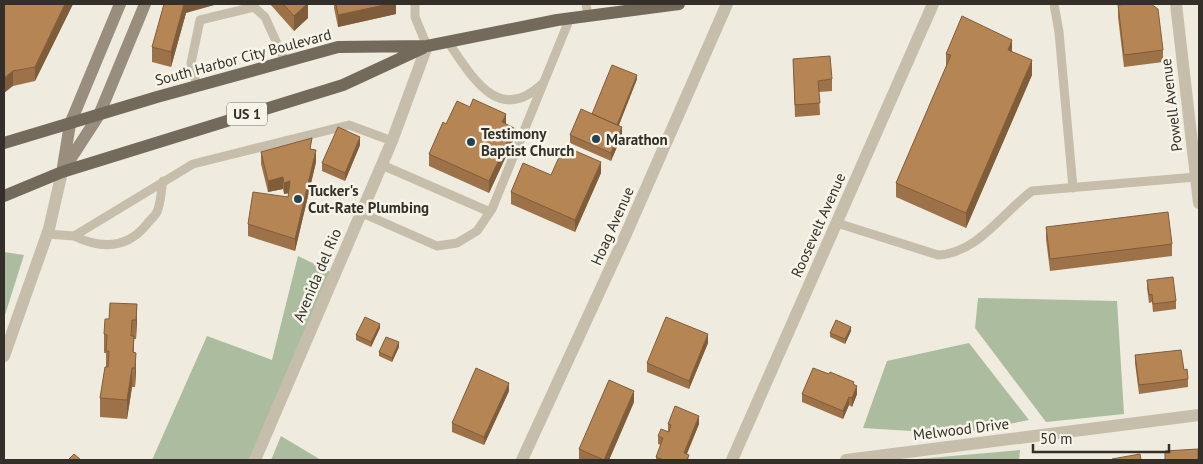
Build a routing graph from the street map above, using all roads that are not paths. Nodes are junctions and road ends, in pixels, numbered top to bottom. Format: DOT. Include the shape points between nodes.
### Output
graph roads {
  1 [pos="120,4"];
  2 [pos="145,4"];
  3 [pos="415,4"];
  4 [pos="679,4"];
  5 [pos="727,4"];
  6 [pos="933,4"];
  7 [pos="1054,4"];
  8 [pos="1176,4"];
  9 [pos="587,10"];
  10 [pos="570,18"];
  11 [pos="448,42"];
  12 [pos="427,46"];
  13 [pos="285,61"];
  14 [pos="543,82"];
  15 [pos="197,86"];
  16 [pos="99,115"];
  17 [pos="70,124"];
  18 [pos="1196,138"];
  19 [pos="392,141"];
  20 [pos="4,144"];
  21 [pos="382,165"];
  22 [pos="62,172"];
  23 [pos="1196,177"];
  24 [pos="163,181"];
  25 [pos="1073,188"];
  26 [pos="4,196"];
  27 [pos="1199,203"];
  28 [pos="490,212"];
  29 [pos="362,213"];
  30 [pos="837,223"];
  31 [pos="47,234"];
  32 [pos="74,236"];
  33 [pos="4,356"];
  34 [pos="1199,416"];
  35 [pos="255,460"];
  36 [pos="522,460"];
  37 [pos="732,460"];
  38 [pos="846,460"];
  1 -- 17 [label="street"];
  2 -- 16 [label="street"];
  3 -- 12 [label="lane" via="415,17"];
  4 -- 9 [label="main road, South Harbor City Boulevard / US 1"];
  5 -- 36 [label="street, Hoag Avenue"];
  6 -- 30 [label="street, Roosevelt Avenue"];
  7 -- 25 [label="lane"];
  8 -- 18 [label="street, Powell Avenue"];
  9 -- 10 [label="main road, South Harbor City Boulevard / US 1"];
  10 -- 11 [label="main road, South Harbor City Boulevard / US 1"];
  10 -- 14 [label="lane"];
  11 -- 12 [label="main road, South Harbor City Boulevard / US 1"];
  11 -- 14 [label="lane" via="476,82 502,100 522,97"];
  12 -- 13 [label="main road, South Harbor City Boulevard / US 1" via="338,47"];
  12 -- 19 [label="street, Avenida del Rio"];
  12 -- 22 [label="main road, South Harbor City Boulevard / US 1" via="343,85"];
  13 -- 15 [label="main road, South Harbor City Boulevard / US 1"];
  13 -- 15 [label="lane" via="265,17 254,7 200,20 191,63"];
  14 -- 28 [label="lane"];
  15 -- 16 [label="main road, South Harbor City Boulevard / US 1"];
  16 -- 17 [label="main road, US 1"];
  16 -- 22 [label="street"];
  17 -- 20 [label="main road, US 1"];
  17 -- 22 [label="street"];
  18 -- 23 [label="street, Powell Avenue"];
  19 -- 21 [label="street, Avenida del Rio"];
  19 -- 24 [label="lane" via="350,125 194,164"];
  21 -- 28 [label="lane"];
  21 -- 29 [label="street, Avenida del Rio"];
  22 -- 26 [label="main road, US 1"];
  22 -- 31 [label="street"];
  23 -- 25 [label="lane"];
  23 -- 27 [label="street, Powell Avenue"];
  24 -- 32 [label="lane"];
  24 -- 32 [label="lane" via="157,212 142,230 128,240 113,246 91,244"];
  25 -- 30 [label="lane" via="1032,191 1014,204 985,235 966,248 947,255 938,255"];
  28 -- 29 [label="lane" via="477,231 456,243 437,246"];
  29 -- 35 [label="street, Avenida del Rio"];
  30 -- 37 [label="street, Roosevelt Avenue"];
  31 -- 32 [label="lane"];
  31 -- 33 [label="street"];
  34 -- 38 [label="street, Melwood Drive"];
}
